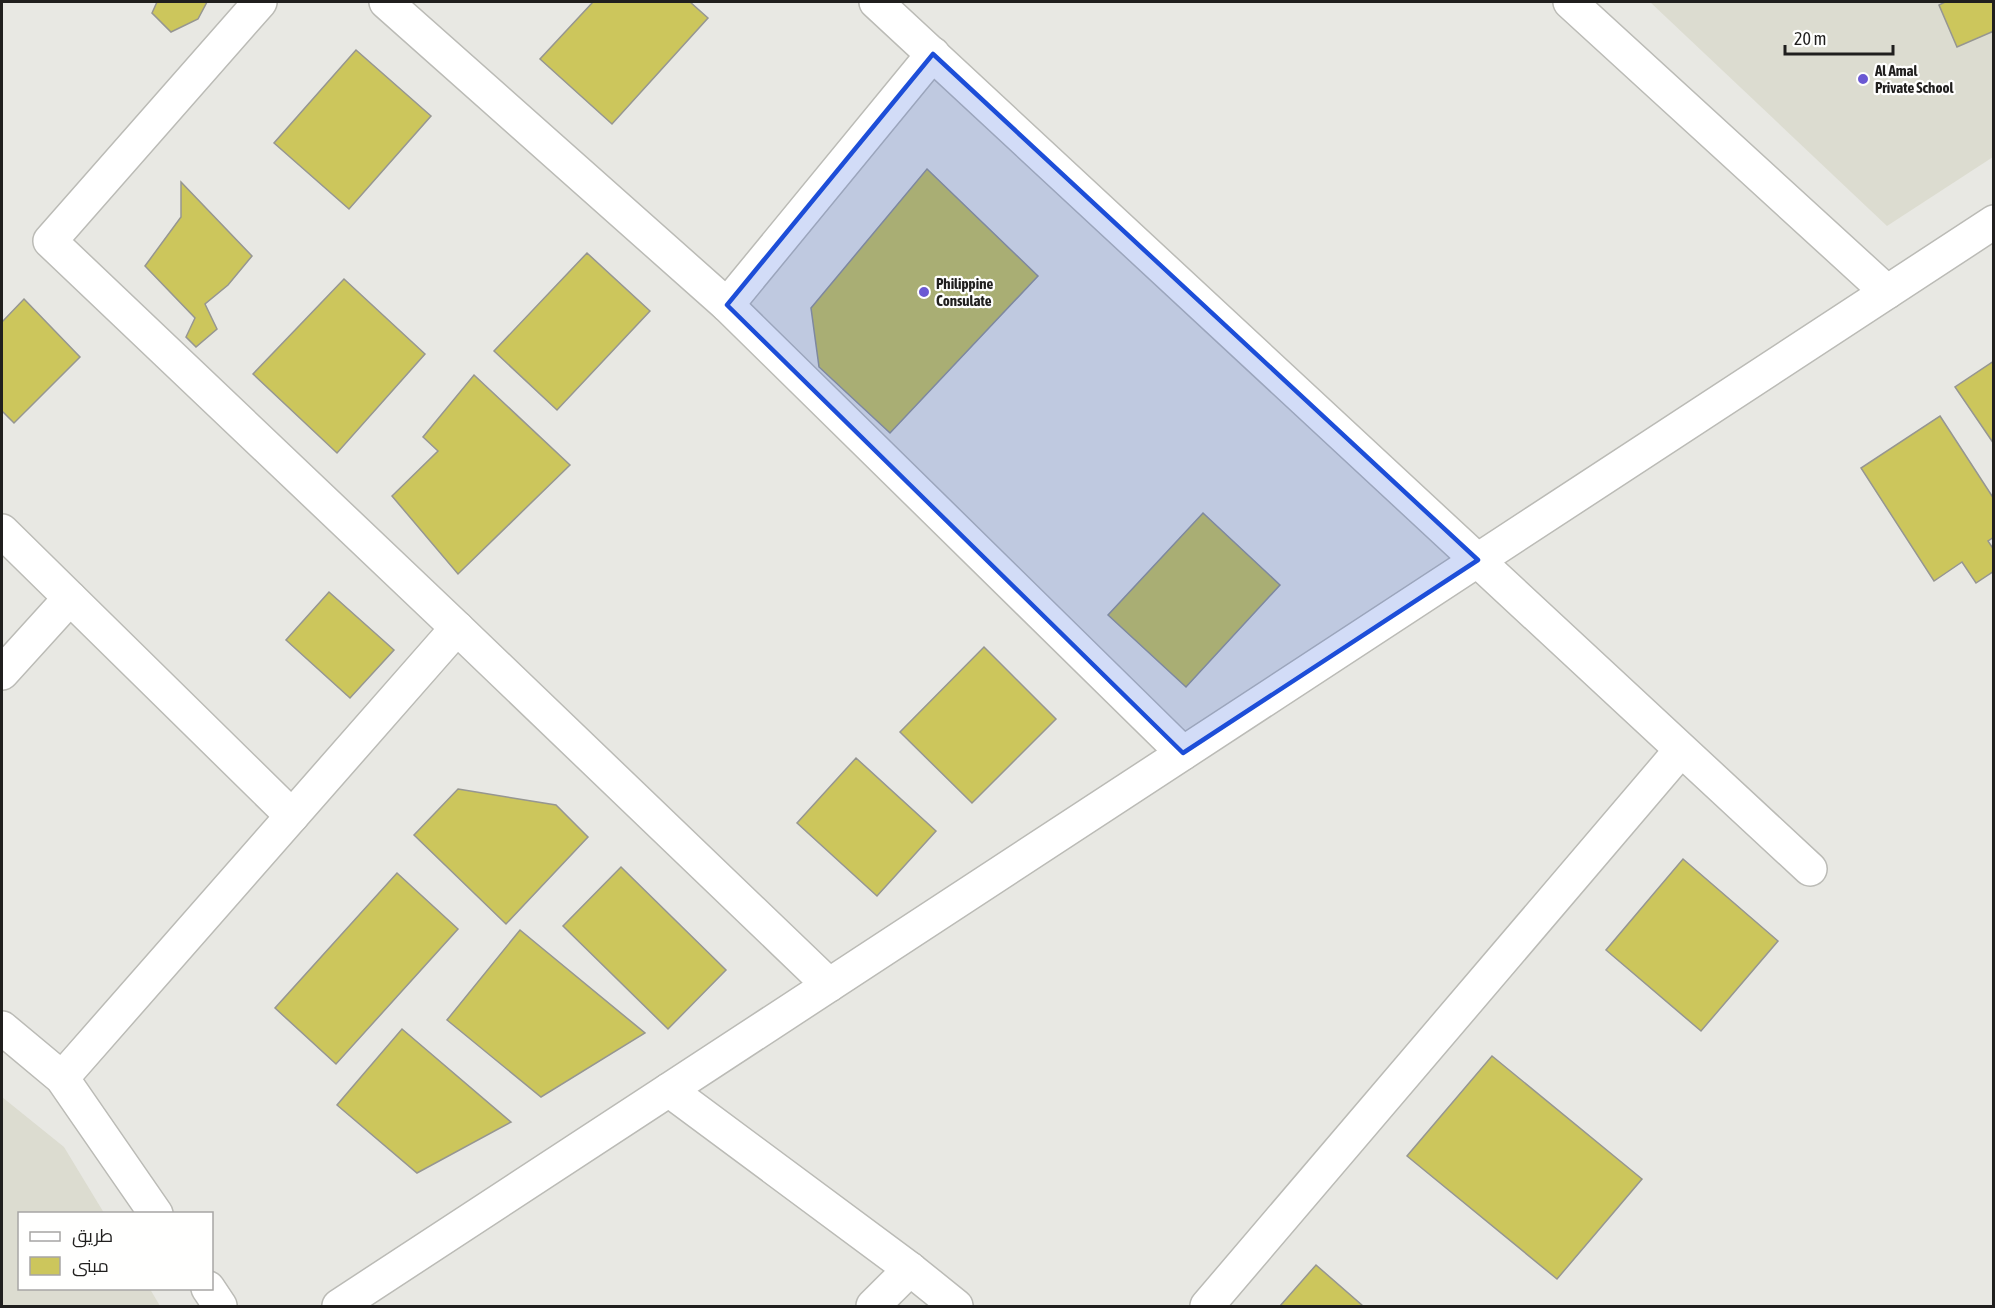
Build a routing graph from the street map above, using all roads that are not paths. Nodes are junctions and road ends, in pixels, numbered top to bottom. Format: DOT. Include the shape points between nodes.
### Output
graph roads {
  1 [pos="260,2"];
  2 [pos="386,2"];
  3 [pos="876,2"];
  4 [pos="1570,2"];
  5 [pos="933,54"];
  6 [pos="1994,222"];
  7 [pos="1887,292"];
  8 [pos="727,305"];
  9 [pos="2,531"];
  10 [pos="1478,560"];
  11 [pos="70,598"];
  12 [pos="458,628"];
  13 [pos="2,673"];
  14 [pos="1681,750"];
  15 [pos="1183,753"];
  16 [pos="292,816"];
  17 [pos="1810,869"];
  18 [pos="829,985"];
  19 [pos="2,1028"];
  20 [pos="62,1078"];
  21 [pos="669,1090"];
  22 [pos="155,1212"];
  23 [pos="910,1269"];
  24 [pos="209,1290"];
  25 [pos="220,1306"];
  26 [pos="339,1306"];
  27 [pos="873,1306"];
  28 [pos="956,1306"];
  29 [pos="1207,1306"];
  1 -- 12 [label="street" via="50,241"];
  2 -- 8 [label="street"];
  3 -- 5 [label="street"];
  4 -- 7 [label="street"];
  5 -- 8 [label="street"];
  5 -- 10 [label="street"];
  6 -- 7 [label="street"];
  7 -- 10 [label="street"];
  8 -- 15 [label="street"];
  9 -- 11 [label="street"];
  10 -- 14 [label="street"];
  10 -- 15 [label="street"];
  11 -- 13 [label="street"];
  11 -- 16 [label="street"];
  12 -- 16 [label="street"];
  12 -- 18 [label="street"];
  14 -- 17 [label="street"];
  14 -- 29 [label="street"];
  15 -- 18 [label="street"];
  16 -- 20 [label="street"];
  18 -- 21 [label="street"];
  19 -- 20 [label="street"];
  20 -- 22 [label="street"];
  21 -- 23 [label="street"];
  21 -- 26 [label="street"];
  23 -- 27 [label="street"];
  23 -- 28 [label="street"];
  24 -- 25 [label="street"];
}
